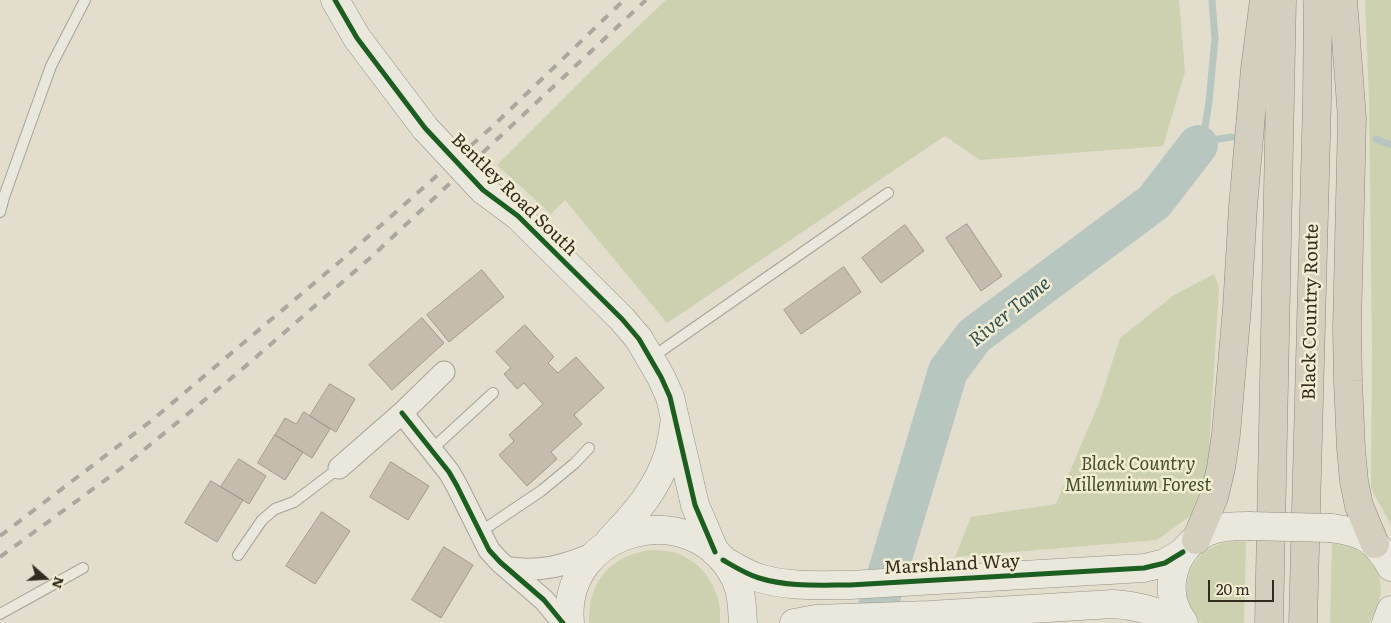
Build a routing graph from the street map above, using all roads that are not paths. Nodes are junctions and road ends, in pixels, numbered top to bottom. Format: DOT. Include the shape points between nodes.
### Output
graph roads {
  1 [pos="85,0"];
  2 [pos="335,0"];
  3 [pos="1264,0"];
  4 [pos="1282,0"];
  5 [pos="1318,0"];
  6 [pos="1343,0"];
  7 [pos="888,193"];
  8 [pos="0,212"];
  9 [pos="651,358"];
  10 [pos="444,372"];
  11 [pos="493,393"];
  12 [pos="402,413"];
  13 [pos="675,420"];
  14 [pos="589,448"];
  15 [pos="432,450"];
  16 [pos="339,468"];
  17 [pos="480,532"];
  18 [pos="1375,544"];
  19 [pos="1190,546"];
  20 [pos="599,551"];
  21 [pos="238,555"];
  22 [pos="719,556"];
  23 [pos="1391,567"];
  24 [pos="83,568"];
  25 [pos="508,568"];
  26 [pos="1391,610"];
  27 [pos="0,614"];
  28 [pos="563,623"];
  29 [pos="570,623"];
  30 [pos="743,623"];
  31 [pos="794,623"];
  32 [pos="1177,623"];
  33 [pos="1184,623"];
  34 [pos="1269,623"];
  35 [pos="1303,623"];
  36 [pos="1386,623"];
  1 -- 8 [label="lane" via="51,66"];
  2 -- 9 [label="street, Bentley Road South, bridge" via="357,38 425,128 483,190 518,216 622,319"];
  3 -- 19 [label="highway" via="1254,79 1226,434 1214,497"];
  4 -- 34 [label="highway, Black Country Route"];
  5 -- 35 [label="highway, Black Country Route"];
  6 -- 18 [label="highway" via="1352,118 1348,328 1351,449 1359,506"];
  7 -- 9 [label="lane"];
  9 -- 13 [label="street, Bentley Road South" via="670,397"];
  10 -- 12 [label="street"];
  11 -- 15 [label="lane"];
  12 -- 15 [label="street"];
  12 -- 16 [label="street"];
  13 -- 20 [label="street, Bentley Road South" via="669,452 648,496"];
  13 -- 22 [label="street, Bentley Road South" via="695,505"];
  14 -- 17 [label="lane" via="542,491"];
  15 -- 17 [label="street" via="449,472"];
  16 -- 21 [label="lane" via="294,502 275,509 262,520"];
  17 -- 25 [label="street" via="489,550"];
  18 -- 19 [label="street, Marshland Way, bridge" via="1357,533 1331,528 1233,526 1207,532"];
  18 -- 23 [label="street"];
  19 -- 22 [label="street, Marshland Way" via="1165,563 1144,568 850,585 780,583 758,578"];
  19 -- 33 [label="street" via="1176,563 1172,574 1174,604"];
  20 -- 22 [label="street, Marshland Way" via="616,539 650,529 670,530 696,538"];
  20 -- 25 [label="street" via="555,567"];
  20 -- 29 [label="street" via="578,578 571,597"];
  22 -- 30 [label="street, Bentley Road South" via="735,579 742,602"];
  24 -- 27 [label="lane"];
  25 -- 28 [label="street" via="544,600"];
  26 -- 36 [label="street"];
  31 -- 32 [label="street" via="816,619 1113,604 1153,611"];
}
